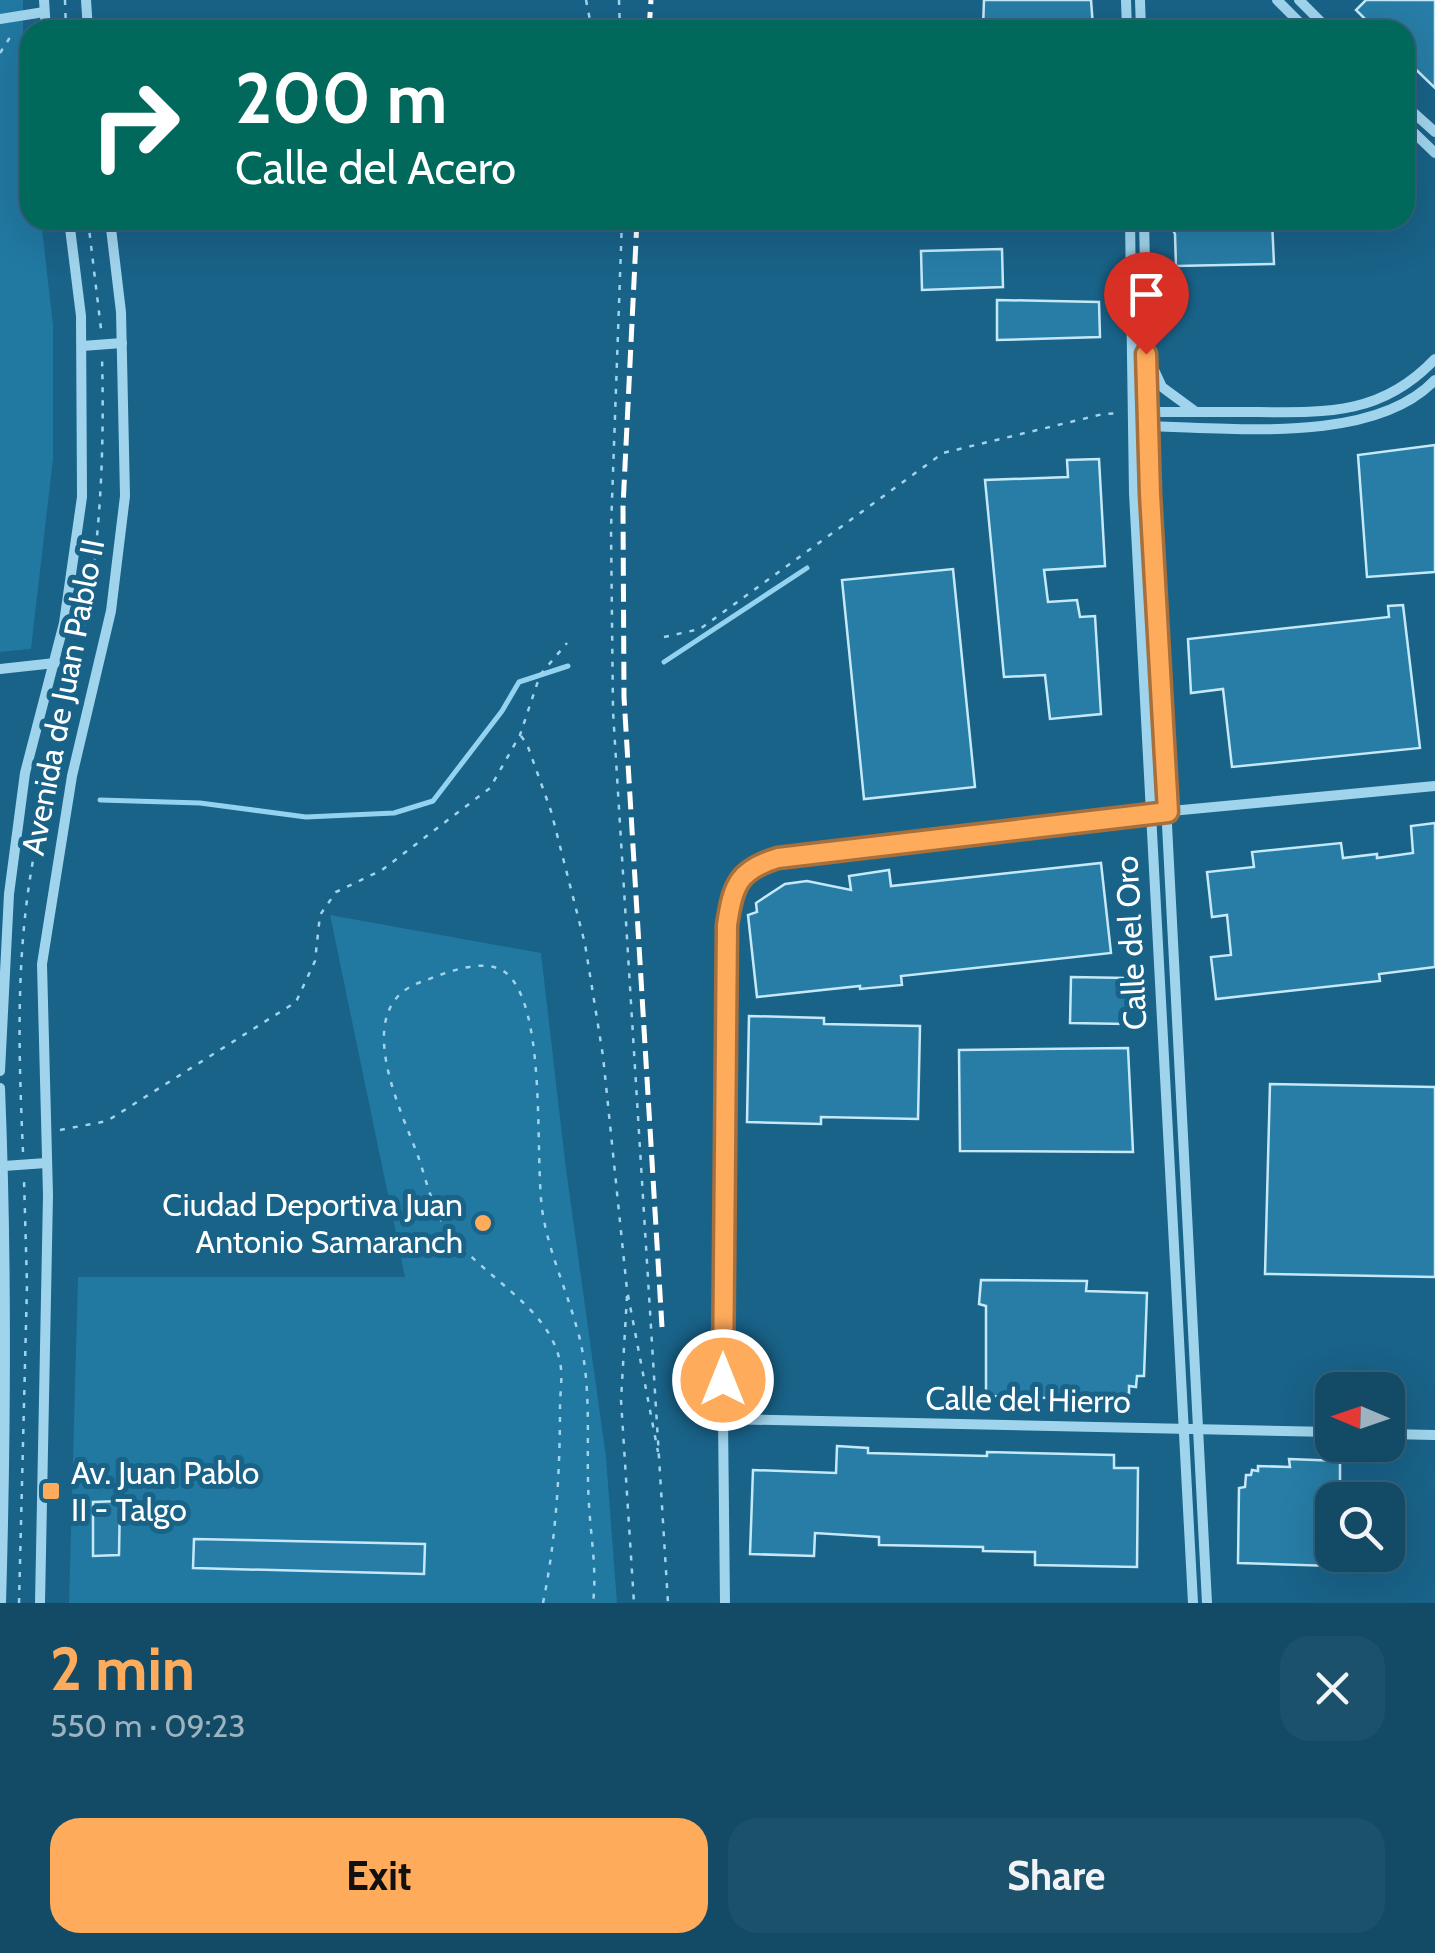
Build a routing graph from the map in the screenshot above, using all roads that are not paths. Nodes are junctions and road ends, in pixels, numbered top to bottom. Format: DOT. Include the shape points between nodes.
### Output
graph roads {
  1 [pos="1276,0"];
  2 [pos="1299,0"];
  3 [pos="44,6"];
  4 [pos="4,18"];
  5 [pos="1297,20"];
  6 [pos="1319,20"];
  7 [pos="1415,115"];
  8 [pos="1435,132"];
  9 [pos="1415,133"];
  10 [pos="1435,152"];
  11 [pos="70,230"];
  12 [pos="111,230"];
  13 [pos="1130,230"];
  14 [pos="1144,230"];
  15 [pos="122,343"];
  16 [pos="82,346"];
  17 [pos="1146,354"];
  18 [pos="1435,358"];
  19 [pos="1435,380"];
  20 [pos="1132,412"];
  21 [pos="1148,412"];
  22 [pos="1196,412"];
  23 [pos="1132,426"];
  24 [pos="1148,426"];
  25 [pos="55,663"];
  26 [pos="0,668"];
  27 [pos="1435,786"];
  28 [pos="1168,812"];
  29 [pos="1150,813"];
  30 [pos="0,1071"];
  31 [pos="0,1088"];
  32 [pos="46,1163"];
  33 [pos="4,1166"];
  34 [pos="722,1418"];
  35 [pos="1182,1429"];
  36 [pos="1198,1429"];
  37 [pos="1315,1432"];
  38 [pos="1405,1434"];
  39 [pos="1435,1435"];
  40 [pos="2,1490"];
  41 [pos="1,1603"];
  42 [pos="40,1603"];
  43 [pos="725,1603"];
  44 [pos="1194,1603"];
  45 [pos="1207,1603"];
  1 -- 5 [label="street"];
  2 -- 6 [label="street"];
  3 -- 4 [label="street"];
  7 -- 8 [label="street"];
  9 -- 10 [label="street"];
  11 -- 16 [label="street, Avenida de Juan Pablo II"];
  12 -- 15 [label="street, Avenida de Juan Pablo II"];
  13 -- 20 [label="street, Calle del Oro"];
  14 -- 17 [label="street, Calle del Oro"];
  15 -- 16 [label="street"];
  15 -- 32 [label="street, Avenida de Juan Pablo II" via="125,496 111,611 72,776 42,964"];
  16 -- 25 [label="street, Avenida de Juan Pablo II" via="82,496"];
  17 -- 21 [label="street, Calle del Oro"];
  17 -- 22 [label="street" via="1162,388"];
  18 -- 22 [label="street" via="1388,396 1355,408"];
  19 -- 24 [label="street" via="1395,409 1359,422"];
  20 -- 21 [label="street"];
  20 -- 23 [label="street, Calle del Oro"];
  21 -- 22 [label="street"];
  21 -- 24 [label="street, Calle del Oro"];
  23 -- 24 [label="street"];
  23 -- 29 [label="street, Calle del Oro"];
  24 -- 28 [label="street, Calle del Oro"];
  25 -- 26 [label="street"];
  25 -- 30 [label="street, Avenida de Juan Pablo II" via="22,790"];
  27 -- 28 [label="street"];
  28 -- 29 [label="street"];
  28 -- 36 [label="street, Calle del Oro"];
  29 -- 34 [label="street" via="778,858 743,874 727,925"];
  29 -- 35 [label="street, Calle del Oro"];
  31 -- 33 [label="street"];
  32 -- 33 [label="street"];
  32 -- 42 [label="street, Avenida de Juan Pablo II"];
  33 -- 40 [label="street"];
  34 -- 35 [label="street, Calle del Hierro"];
  34 -- 43 [label="street"];
  35 -- 36 [label="street, Calle del Hierro"];
  35 -- 44 [label="street, Calle del Oro"];
  36 -- 37 [label="street, Calle del Hierro"];
  36 -- 45 [label="street, Calle del Oro"];
  38 -- 39 [label="street"];
  40 -- 41 [label="street"];
}
